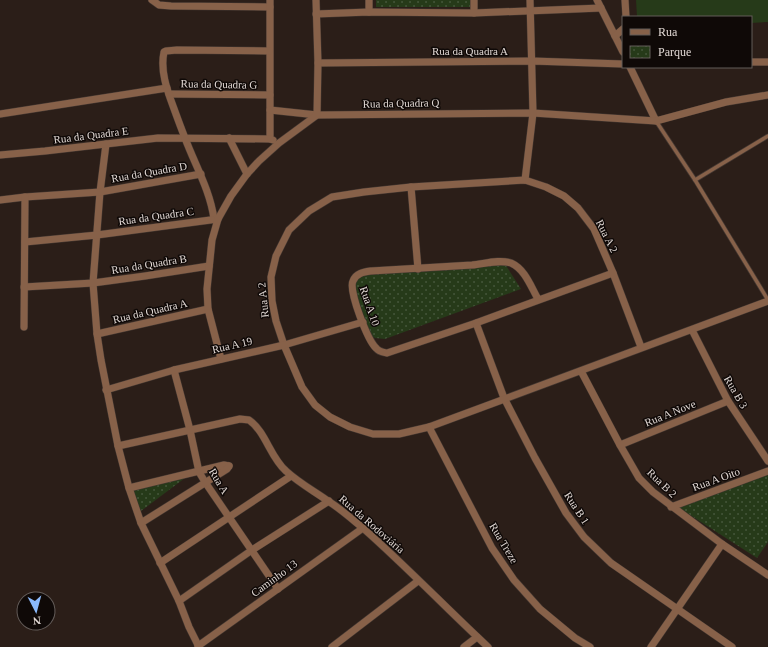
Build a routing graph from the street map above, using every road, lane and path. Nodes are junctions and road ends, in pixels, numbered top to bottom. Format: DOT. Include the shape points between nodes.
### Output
graph roads {
  1 [pos="152,0"];
  2 [pos="316,0"];
  3 [pos="369,0"];
  4 [pos="474,0"];
  5 [pos="530,0"];
  6 [pos="597,0"];
  7 [pos="625,0"];
  8 [pos="270,3"];
  9 [pos="601,8"];
  10 [pos="531,10"];
  11 [pos="369,12"];
  12 [pos="474,12"];
  13 [pos="316,14"];
  14 [pos="626,16"];
  15 [pos="622,30"];
  16 [pos="615,36"];
  17 [pos="622,50"];
  18 [pos="270,51"];
  19 [pos="532,61"];
  20 [pos="752,62"];
  21 [pos="768,62"];
  22 [pos="318,63"];
  23 [pos="622,64"];
  24 [pos="630,68"];
  25 [pos="168,91"];
  26 [pos="270,95"];
  27 [pos="768,96"];
  28 [pos="270,110"];
  29 [pos="533,113"];
  30 [pos="0,114"];
  31 [pos="317,115"];
  32 [pos="656,121"];
  33 [pos="768,136"];
  34 [pos="229,138"];
  35 [pos="185,139"];
  36 [pos="270,139"];
  37 [pos="279,143"];
  38 [pos="106,144"];
  39 [pos="0,155"];
  40 [pos="201,174"];
  41 [pos="247,174"];
  42 [pos="525,180"];
  43 [pos="695,180"];
  44 [pos="411,187"];
  45 [pos="100,192"];
  46 [pos="25,197"];
  47 [pos="0,200"];
  48 [pos="216,219"];
  49 [pos="97,236"];
  50 [pos="25,242"];
  51 [pos="209,266"];
  52 [pos="418,269"];
  53 [pos="613,273"];
  54 [pos="93,283"];
  55 [pos="24,287"];
  56 [pos="538,299"];
  57 [pos="768,300"];
  58 [pos="208,309"];
  59 [pos="363,322"];
  60 [pos="476,323"];
  61 [pos="24,327"];
  62 [pos="692,330"];
  63 [pos="97,334"];
  64 [pos="284,345"];
  65 [pos="641,347"];
  66 [pos="221,359"];
  67 [pos="174,370"];
  68 [pos="581,371"];
  69 [pos="106,390"];
  70 [pos="504,398"];
  71 [pos="728,402"];
  72 [pos="428,427"];
  73 [pos="190,430"];
  74 [pos="620,445"];
  75 [pos="118,446"];
  76 [pos="768,461"];
  77 [pos="768,471"];
  78 [pos="199,472"];
  79 [pos="291,476"];
  80 [pos="205,482"];
  81 [pos="128,488"];
  82 [pos="329,501"];
  83 [pos="671,507"];
  84 [pos="229,518"];
  85 [pos="141,523"];
  86 [pos="363,528"];
  87 [pos="722,544"];
  88 [pos="252,550"];
  89 [pos="160,563"];
  90 [pos="768,575"];
  91 [pos="418,581"];
  92 [pos="278,589"];
  93 [pos="179,601"];
  94 [pos="677,609"];
  95 [pos="477,637"];
  96 [pos="199,647"];
  97 [pos="332,647"];
  98 [pos="464,647"];
  99 [pos="488,647"];
  100 [pos="590,647"];
  101 [pos="650,647"];
  102 [pos="732,647"];
  1 -- 8 [label="street" via="158,5 171,6"];
  2 -- 13 [label="street"];
  3 -- 11 [label="street"];
  4 -- 12 [label="street"];
  5 -- 10 [label="street"];
  6 -- 9 [label="street"];
  7 -- 14 [label="street"];
  8 -- 18 [label="street"];
  9 -- 10 [label="street"];
  9 -- 16 [label="street"];
  10 -- 12 [label="street"];
  10 -- 19 [label="street"];
  11 -- 12 [label="street"];
  11 -- 13 [label="street"];
  13 -- 22 [label="street"];
  15 -- 16 [label="street"];
  16 -- 17 [label="street"];
  18 -- 25 [label="street" via="166,51 163,59"];
  18 -- 26 [label="street"];
  19 -- 22 [label="street, Rua da Quadra A"];
  19 -- 23 [label="street, Rua da Quadra A"];
  19 -- 29 [label="street"];
  20 -- 21 [label="street"];
  22 -- 31 [label="street"];
  24 -- 32 [label="street"];
  25 -- 26 [label="street, Rua da Quadra G"];
  25 -- 30 [label="street, Rua da Quadra G"];
  25 -- 35 [label="street"];
  26 -- 28 [label="street"];
  27 -- 32 [label="street, Rua da Quadra Q" via="726,102"];
  28 -- 31 [label="street, Rua da Quadra Q"];
  28 -- 36 [label="street"];
  29 -- 31 [label="street, Rua da Quadra Q"];
  29 -- 32 [label="street, Rua da Quadra Q"];
  29 -- 42 [label="street"];
  31 -- 37 [label="street"];
  32 -- 43 [label="lane"];
  33 -- 43 [label="lane"];
  34 -- 35 [label="street, Rua da Quadra E"];
  34 -- 36 [label="street, Rua da Quadra E"];
  34 -- 41 [label="street"];
  35 -- 38 [label="street, Rua da Quadra E" via="158,138"];
  35 -- 40 [label="street"];
  36 -- 37 [label="street"];
  37 -- 41 [label="street"];
  38 -- 39 [label="street, Rua da Quadra E"];
  38 -- 45 [label="street"];
  40 -- 45 [label="street, Rua da Quadra D"];
  40 -- 48 [label="street"];
  41 -- 48 [label="street"];
  42 -- 44 [label="street, Rua A 2"];
  42 -- 53 [label="street, Rua A 2" via="564,196 578,208 594,229"];
  43 -- 57 [label="lane"];
  44 -- 52 [label="street"];
  44 -- 64 [label="street, Rua A 2" via="332,197 309,211 289,230 276,256 271,277 272,301"];
  45 -- 46 [label="street, Rua da Quadra D"];
  45 -- 49 [label="street"];
  46 -- 47 [label="street, Rua da Quadra D"];
  46 -- 50 [label="street"];
  48 -- 49 [label="street, Rua da Quadra C"];
  48 -- 51 [label="street"];
  49 -- 50 [label="street, Rua da Quadra C"];
  49 -- 54 [label="street"];
  50 -- 55 [label="street"];
  51 -- 54 [label="street, Rua da Quadra B"];
  51 -- 58 [label="street"];
  52 -- 56 [label="street, Rua A 10" via="511,263 525,276"];
  52 -- 59 [label="street, Rua A 10" via="371,271 356,276 351,285 352,292"];
  53 -- 56 [label="street, Rua A 10"];
  53 -- 65 [label="street, Rua A 2"];
  54 -- 55 [label="street, Rua da Quadra B"];
  54 -- 63 [label="street"];
  55 -- 61 [label="street"];
  56 -- 60 [label="street, Rua A 10"];
  57 -- 62 [label="street, Rua A 2"];
  58 -- 63 [label="street, Rua da Quadra A"];
  58 -- 66 [label="street"];
  59 -- 60 [label="street, Rua A 10" via="375,347 380,352 387,353"];
  59 -- 64 [label="street, Rua A 19"];
  60 -- 70 [label="street, Rua B 1"];
  62 -- 65 [label="street, Rua A 2"];
  62 -- 71 [label="street, Rua B 3"];
  63 -- 69 [label="street"];
  64 -- 66 [label="street, Rua A 19"];
  64 -- 72 [label="street, Rua A 2" via="302,387 315,405 330,418 350,428 373,434 399,434"];
  65 -- 68 [label="street, Rua A 2"];
  66 -- 67 [label="street, Rua A 19"];
  67 -- 69 [label="street, Rua A 19"];
  67 -- 73 [label="street, Rua A"];
  68 -- 70 [label="street, Rua A 2"];
  68 -- 74 [label="street, Rua B 2"];
  69 -- 75 [label="street"];
  70 -- 72 [label="street, Rua A 2"];
  70 -- 94 [label="street, Rua B 1" via="566,513 584,537 611,563"];
  71 -- 74 [label="street, Rua A Nove"];
  71 -- 76 [label="street, Rua B 3"];
  72 -- 100 [label="street, Rua Treze" via="492,548 514,580 540,609"];
  73 -- 75 [label="street"];
  73 -- 78 [label="street, Rua A"];
  73 -- 79 [label="street, Rua da Rodoviária" via="249,420 257,427 278,462"];
  74 -- 83 [label="street, Rua B 2" via="639,478"];
  75 -- 81 [label="street"];
  77 -- 83 [label="street, Rua A Oito"];
  78 -- 80 [label="street, Rua A"];
  78 -- 80 [label="street" via="229,466"];
  78 -- 81 [label="street"];
  79 -- 82 [label="street, Rua da Rodoviária"];
  79 -- 84 [label="street"];
  80 -- 84 [label="street, Rua A"];
  80 -- 85 [label="street"];
  81 -- 85 [label="street"];
  82 -- 86 [label="street, Rua da Rodoviária"];
  82 -- 88 [label="street"];
  83 -- 87 [label="street, Rua B 2"];
  84 -- 88 [label="street, Rua A"];
  84 -- 89 [label="street"];
  85 -- 89 [label="street"];
  86 -- 91 [label="street, Rua da Rodoviária"];
  86 -- 92 [label="street, Caminho 13"];
  87 -- 90 [label="street, Rua B 2"];
  87 -- 94 [label="street"];
  88 -- 92 [label="street, Rua A"];
  88 -- 93 [label="street"];
  89 -- 93 [label="street"];
  91 -- 95 [label="street, Rua da Rodoviária"];
  91 -- 97 [label="street"];
  92 -- 96 [label="street, Caminho 13"];
  93 -- 96 [label="street"];
  94 -- 101 [label="street"];
  94 -- 102 [label="street, Rua B 1"];
  95 -- 98 [label="street"];
  95 -- 99 [label="street, Rua da Rodoviária"];
}
